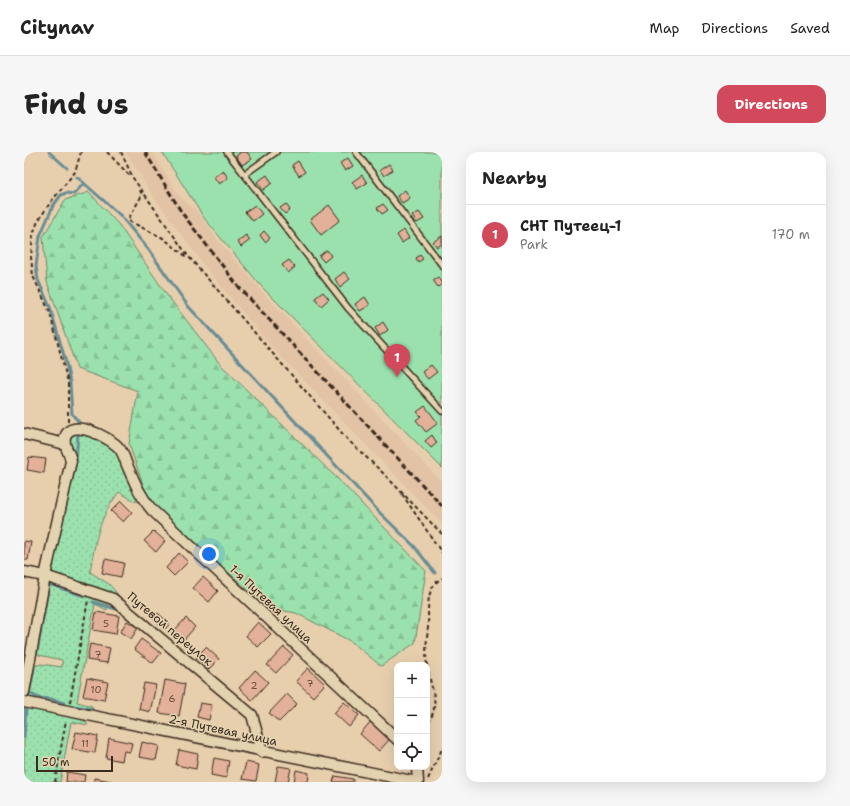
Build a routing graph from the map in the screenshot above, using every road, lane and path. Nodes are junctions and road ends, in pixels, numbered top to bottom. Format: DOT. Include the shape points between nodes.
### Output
graph roads {
  1 [pos="81,152"];
  2 [pos="107,152"];
  3 [pos="120,152"];
  4 [pos="227,152"];
  5 [pos="276,152"];
  6 [pos="356,152"];
  7 [pos="245,174"];
  8 [pos="133,178"];
  9 [pos="138,185"];
  10 [pos="192,261"];
  11 [pos="442,265"];
  12 [pos="442,411"];
  13 [pos="69,431"];
  14 [pos="24,434"];
  15 [pos="65,444"];
  16 [pos="400,490"];
  17 [pos="442,534"];
  18 [pos="442,553"];
  19 [pos="24,572"];
  20 [pos="45,576"];
  21 [pos="442,578"];
  22 [pos="90,591"];
  23 [pos="427,662"];
  24 [pos="430,675"];
  25 [pos="24,692"];
  26 [pos="24,702"];
  27 [pos="68,711"];
  28 [pos="430,722"];
  29 [pos="394,736"];
  30 [pos="442,749"];
  31 [pos="262,752"];
  32 [pos="417,770"];
  33 [pos="55,782"];
  34 [pos="418,782"];
  35 [pos="427,782"];
  1 -- 13 [label="path" via="75,172 38,221 33,234 31,257 33,276 50,313 68,384"];
  2 -- 8 [label="path"];
  3 -- 8 [label="path"];
  4 -- 7 [label="lane"];
  5 -- 7 [label="lane"];
  6 -- 11 [label="lane"];
  7 -- 12 [label="lane" via="348,308"];
  8 -- 9 [label="path"];
  9 -- 10 [label="path"];
  9 -- 10 [label="path" via="142,195 128,218 129,221 176,246"];
  10 -- 16 [label="path" via="348,440"];
  13 -- 15 [label="street"];
  13 -- 29 [label="street, 1-я Путевая улица" via="94,431 119,448 142,497 152,510"];
  14 -- 15 [label="street"];
  15 -- 20 [label="street" via="71,461"];
  16 -- 17 [label="path"];
  16 -- 18 [label="path"];
  19 -- 20 [label="street, Путевой переулок"];
  20 -- 22 [label="street, Путевой переулок"];
  20 -- 25 [label="street"];
  21 -- 23 [label="path" via="431,589 427,602"];
  22 -- 27 [label="path"];
  22 -- 31 [label="street, Путевой переулок" via="114,599 252,715"];
  24 -- 28 [label="path" via="438,709"];
  26 -- 27 [label="street, 2-я Путевая улица"];
  27 -- 31 [label="street, 2-я Путевая улица"];
  27 -- 33 [label="path"];
  30 -- 35 [label="path"];
  31 -- 34 [label="street, 2-я Путевая улица"];
  32 -- 34 [label="street"];
}
